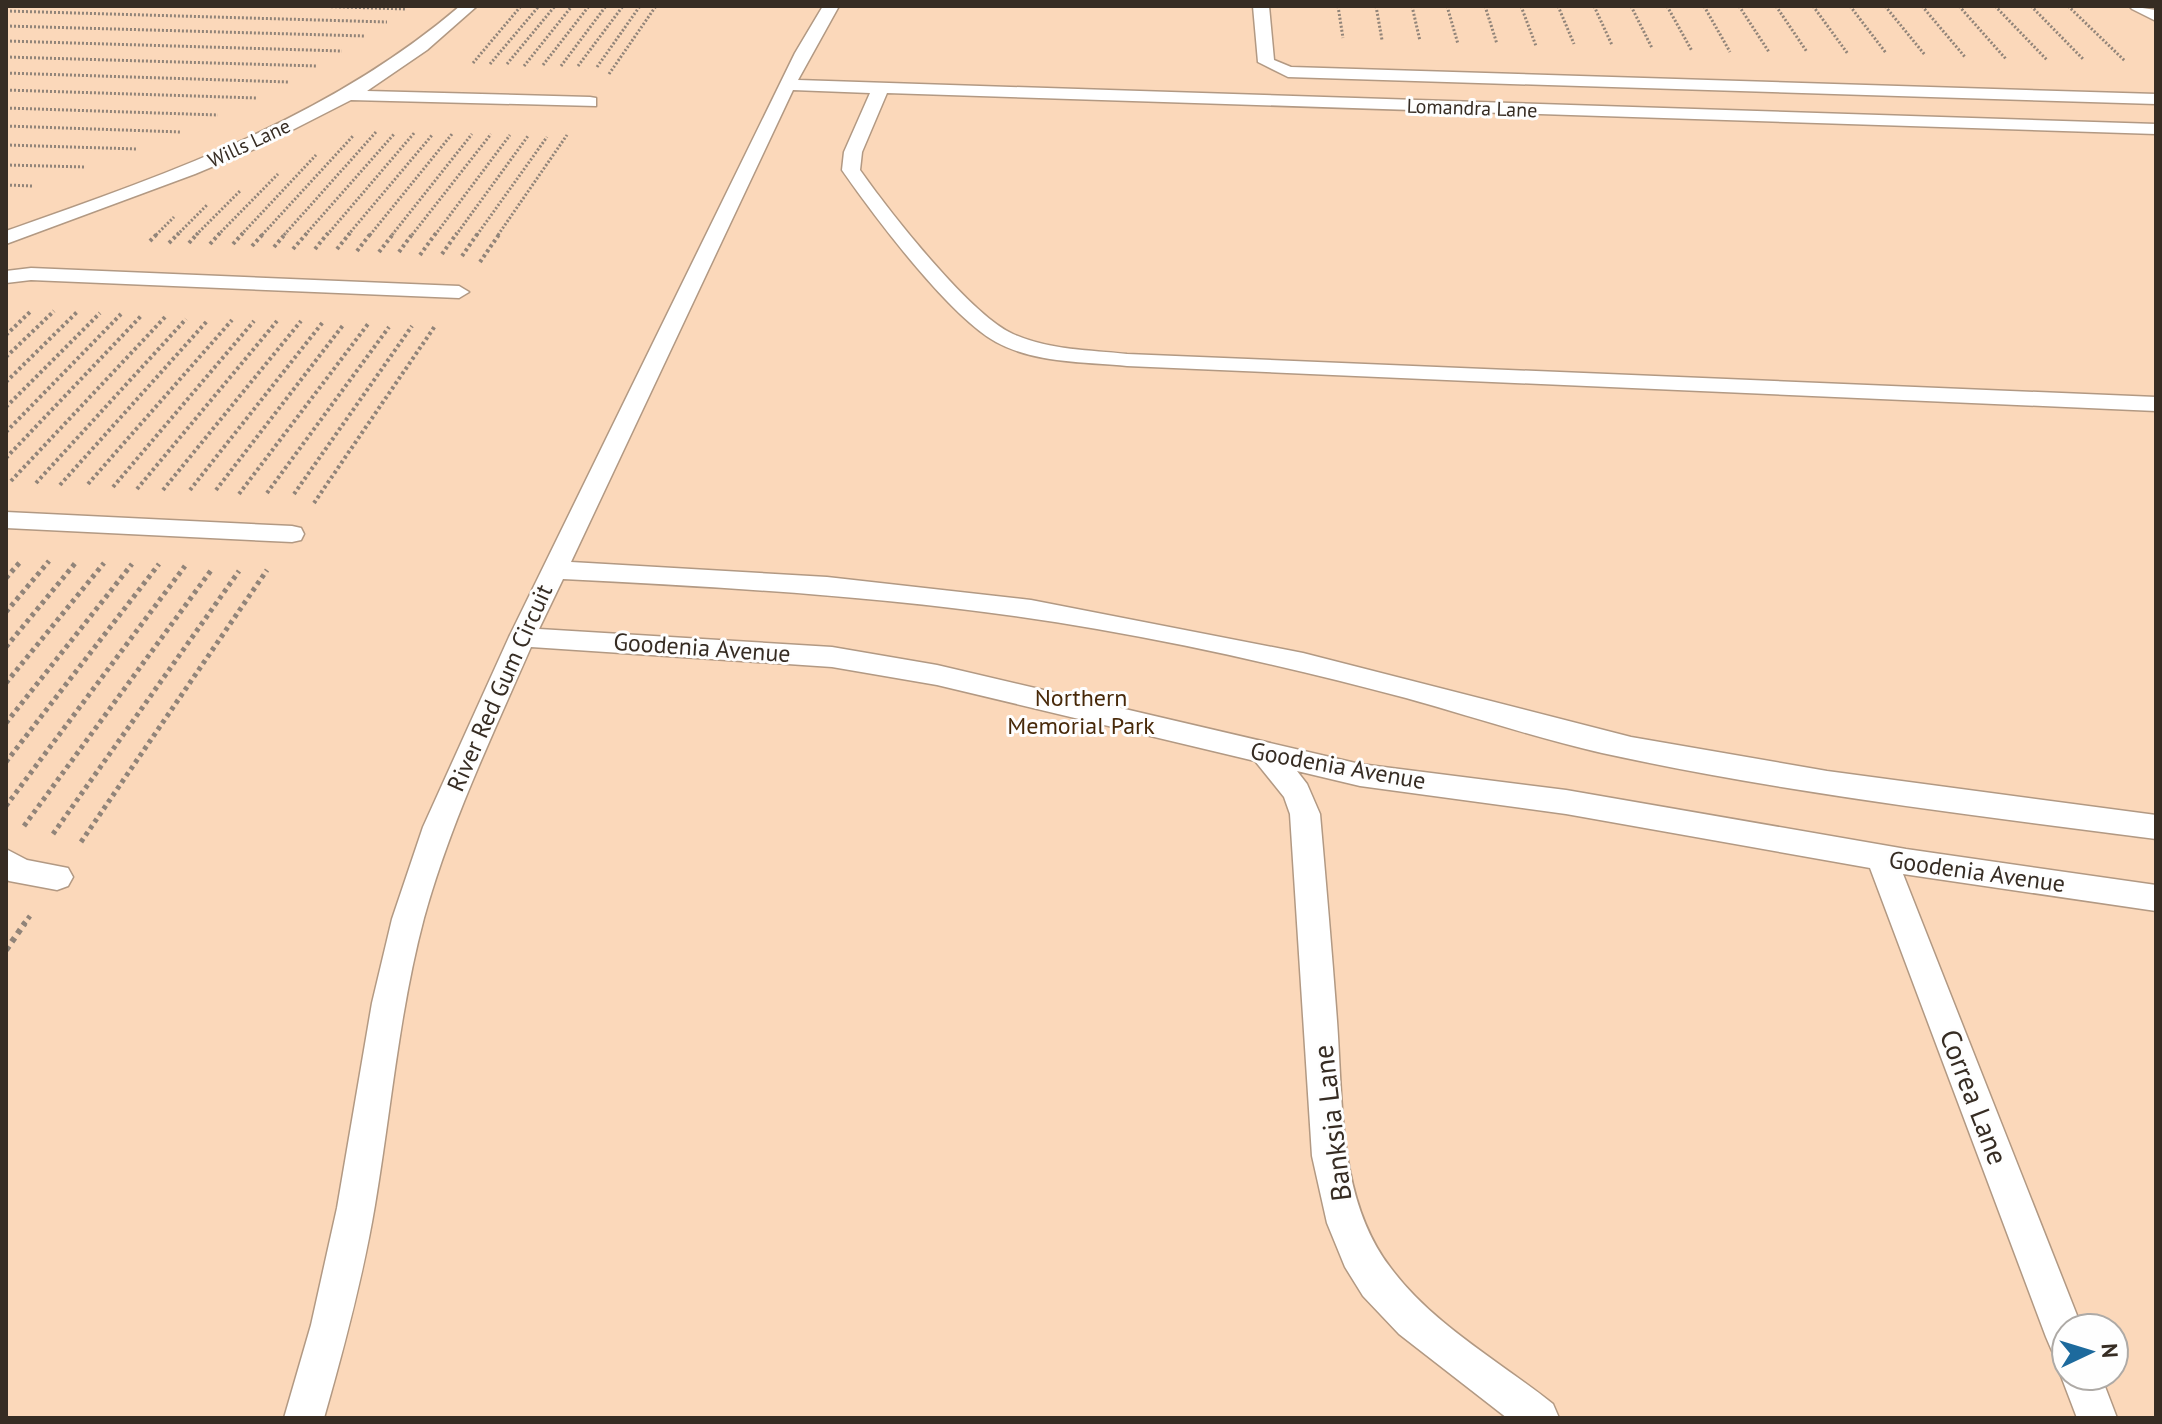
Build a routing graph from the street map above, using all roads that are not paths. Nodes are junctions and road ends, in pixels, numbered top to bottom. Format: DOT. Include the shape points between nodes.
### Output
graph roads {
  1 [pos="469,6"];
  2 [pos="831,6"];
  3 [pos="1261,6"];
  4 [pos="2137,6"];
  5 [pos="2156,16"];
  6 [pos="789,85"];
  7 [pos="880,89"];
  8 [pos="345,95"];
  9 [pos="2156,99"];
  10 [pos="590,102"];
  11 [pos="2156,129"];
  12 [pos="6,238"];
  13 [pos="6,277"];
  14 [pos="459,292"];
  15 [pos="2156,404"];
  16 [pos="6,520"];
  17 [pos="292,534"];
  18 [pos="554,570"];
  19 [pos="522,637"];
  20 [pos="1267,756"];
  21 [pos="2156,827"];
  22 [pos="15,858"];
  23 [pos="1881,858"];
  24 [pos="57,877"];
  25 [pos="2156,898"];
  26 [pos="2056,1312"];
  27 [pos="2087,1392"];
  28 [pos="304,1418"];
  29 [pos="1539,1418"];
  30 [pos="2097,1418"];
  1 -- 8 [label="lane, Wills Lane" via="408,56"];
  2 -- 6 [label="lane, River Red Gum Circuit"];
  3 -- 9 [label="lane" via="1266,62 1288,72"];
  4 -- 5 [label="lane"];
  6 -- 7 [label="lane, Lomandra Lane"];
  6 -- 18 [label="lane, River Red Gum Circuit"];
  7 -- 11 [label="lane, Lomandra Lane"];
  7 -- 15 [label="lane" via="853,152 851,170 969,313 1004,338 1042,351 1143,360"];
  8 -- 10 [label="lane"];
  8 -- 12 [label="lane, Wills Lane" via="223,156"];
  13 -- 14 [label="lane"];
  16 -- 17 [label="lane"];
  18 -- 19 [label="lane, River Red Gum Circuit"];
  18 -- 21 [label="lane" via="769,581 1097,620 1371,679 1630,748"];
  19 -- 20 [label="lane, Goodenia Avenue" via="832,657 937,675"];
  19 -- 28 [label="lane, River Red Gum Circuit" via="438,827 408,919 356,1208"];
  20 -- 23 [label="lane, Goodenia Avenue"];
  20 -- 29 [label="lane, Banksia Lane" via="1297,792 1305,814 1326,1110 1338,1201 1352,1242 1376,1281 1419,1326"];
  22 -- 24 [label="lane"];
  23 -- 25 [label="lane, Goodenia Avenue"];
  23 -- 26 [label="lane, Correa Lane"];
  27 -- 30 [label="lane"];
}
